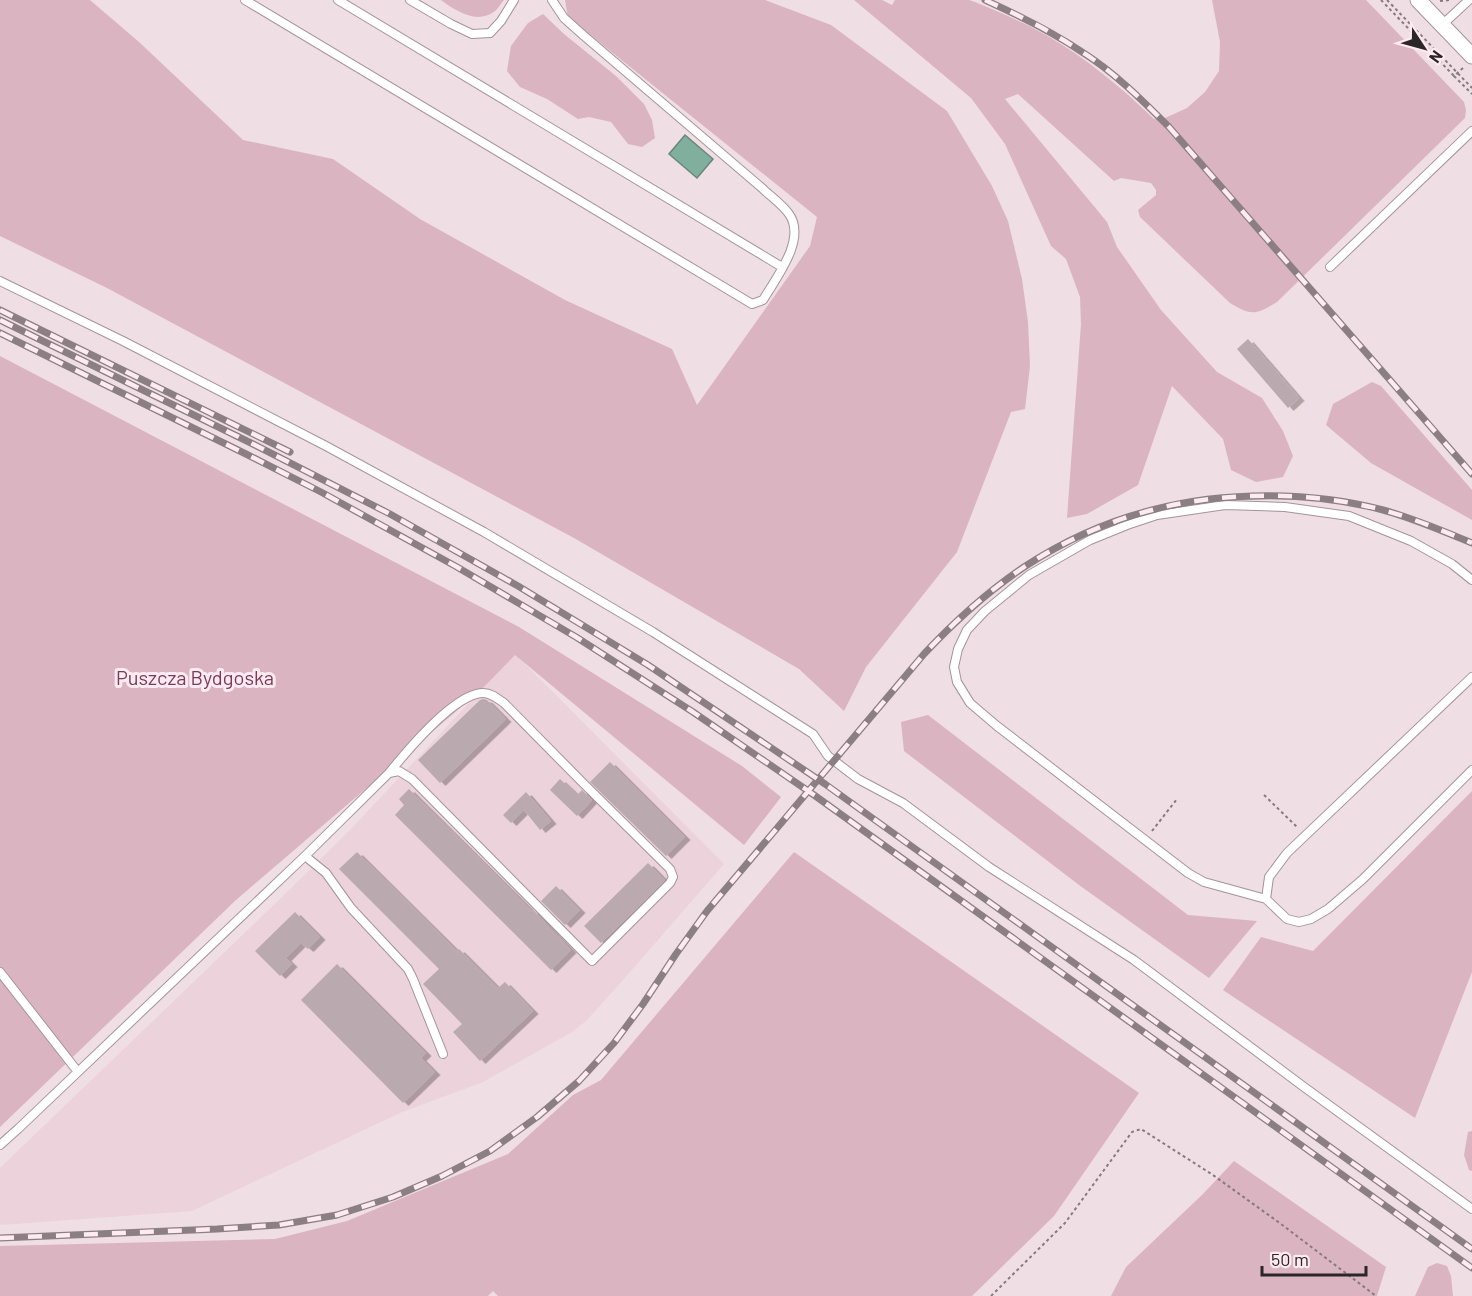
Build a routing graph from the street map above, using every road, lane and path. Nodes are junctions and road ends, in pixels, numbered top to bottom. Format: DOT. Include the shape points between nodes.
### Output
graph roads {
  1 [pos="245,0"];
  2 [pos="338,0"];
  3 [pos="410,0"];
  4 [pos="514,0"];
  5 [pos="552,0"];
  6 [pos="1381,0"];
  7 [pos="1386,0"];
  8 [pos="1418,0"];
  9 [pos="1437,0"];
  10 [pos="1450,0"];
  11 [pos="1468,0"];
  12 [pos="1443,26"];
  13 [pos="1468,61"];
  14 [pos="1456,74"];
  15 [pos="1472,88"];
  16 [pos="1472,94"];
  17 [pos="1472,131"];
  18 [pos="782,267"];
  19 [pos="1330,267"];
  20 [pos="0,280"];
  21 [pos="1472,580"];
  22 [pos="1472,677"];
  23 [pos="1472,770"];
  24 [pos="389,773"];
  25 [pos="1264,795"];
  26 [pos="1177,799"];
  27 [pos="1306,836"];
  28 [pos="1145,840"];
  29 [pos="305,856"];
  30 [pos="1266,899"];
  31 [pos="0,972"];
  32 [pos="443,1054"];
  33 [pos="78,1072"];
  34 [pos="0,1145"];
  35 [pos="1472,1209"];
  36 [pos="991,1296"];
  37 [pos="1376,1296"];
  1 -- 18 [label="lane" via="752,304 763,300"];
  2 -- 18 [label="lane"];
  3 -- 4 [label="lane" via="472,34 490,33"];
  5 -- 18 [label="lane" via="564,18 789,214 795,239"];
  6 -- 14 [label="path"];
  7 -- 14 [label="path"];
  8 -- 12 [label="street"];
  9 -- 10 [label="path"];
  11 -- 12 [label="lane"];
  12 -- 13 [label="street"];
  13 -- 14 [label="path"];
  14 -- 15 [label="path"];
  14 -- 16 [label="path"];
  17 -- 19 [label="lane"];
  20 -- 35 [label="lane" via="326,446 484,532 653,632 813,734 828,756 858,779 903,803 989,867 1134,960"];
  21 -- 28 [label="lane" via="1411,541 1349,516 1284,507 1225,505 1157,515 1127,525 1090,540 1029,575 967,630 954,668 957,682 970,703 997,726"];
  22 -- 27 [label="lane"];
  23 -- 30 [label="lane" via="1328,909 1299,922 1287,919"];
  24 -- 24 [label="lane" via="399,771 412,779 592,961 673,877 670,869 493,695 468,696 454,706 415,741"];
  24 -- 29 [label="lane"];
  25 -- 27 [label="path"];
  26 -- 28 [label="path"];
  27 -- 30 [label="lane" via="1269,877"];
  28 -- 30 [label="lane" via="1204,882"];
  29 -- 32 [label="lane" via="326,873 351,908 408,969"];
  29 -- 33 [label="lane"];
  31 -- 33 [label="lane"];
  33 -- 34 [label="lane"];
  36 -- 37 [label="path" via="1065,1223 1132,1132 1141,1129 1214,1175"];
}
